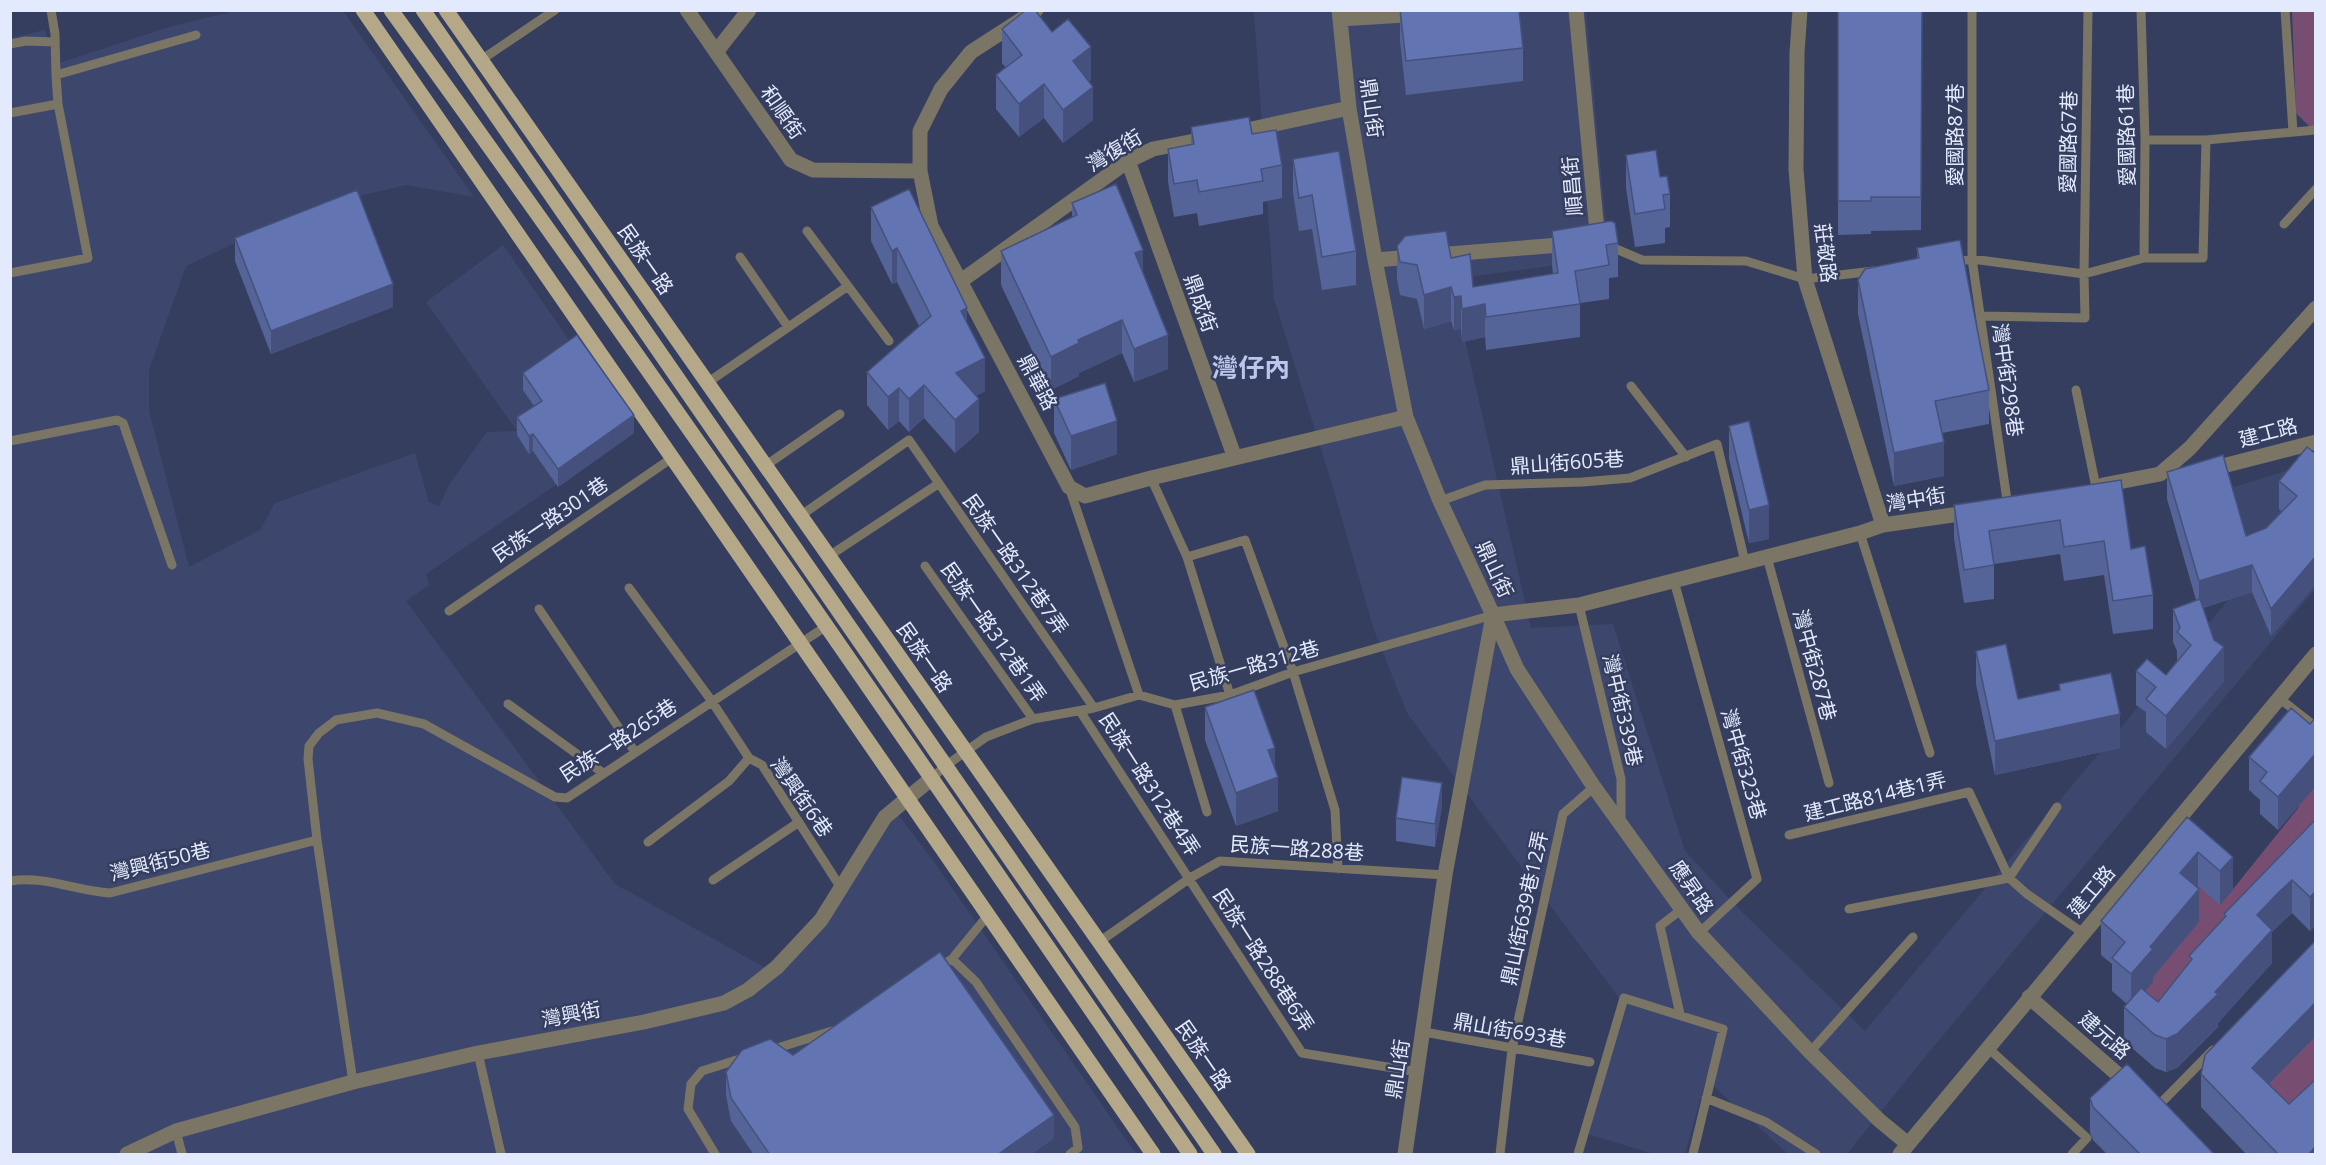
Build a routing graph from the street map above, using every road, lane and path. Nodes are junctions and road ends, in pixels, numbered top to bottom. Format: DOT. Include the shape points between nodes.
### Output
graph roads {
  1 [pos="51,10"];
  2 [pos="363,10"];
  3 [pos="391,10"];
  4 [pos="423,10"];
  5 [pos="446,10"];
  6 [pos="555,10"];
  7 [pos="687,10"];
  8 [pos="749,10"];
  9 [pos="1036,10"];
  10 [pos="1576,10"];
  11 [pos="1800,10"];
  12 [pos="1972,10"];
  13 [pos="2088,10"];
  14 [pos="2141,10"];
  15 [pos="2285,10"];
  16 [pos="1431,13"];
  17 [pos="1339,15"];
  18 [pos="196,35"];
  19 [pos="55,42"];
  20 [pos="10,44"];
  21 [pos="716,52"];
  22 [pos="481,60"];
  23 [pos="56,75"];
  24 [pos="58,104"];
  25 [pos="1349,108"];
  26 [pos="10,114"];
  27 [pos="2316,130"];
  28 [pos="2293,132"];
  29 [pos="2145,140"];
  30 [pos="2206,140"];
  31 [pos="1128,161"];
  32 [pos="920,171"];
  33 [pos="568,184"];
  34 [pos="2316,189"];
  35 [pos="551,195"];
  36 [pos="533,208"];
  37 [pos="2284,224"];
  38 [pos="510,225"];
  39 [pos="807,231"];
  40 [pos="1598,242"];
  41 [pos="740,257"];
  42 [pos="2144,258"];
  43 [pos="1972,259"];
  44 [pos="1375,260"];
  45 [pos="1939,263"];
  46 [pos="1883,270"];
  47 [pos="10,273"];
  48 [pos="2084,274"];
  49 [pos="1805,279"];
  50 [pos="962,281"];
  51 [pos="848,286"];
  52 [pos="2316,308"];
  53 [pos="1981,316"];
  54 [pos="788,327"];
  55 [pos="889,341"];
  56 [pos="707,383"];
  57 [pos="1631,386"];
  58 [pos="2076,390"];
  59 [pos="840,414"];
  60 [pos="1406,417"];
  61 [pos="10,441"];
  62 [pos="2316,442"];
  63 [pos="1686,457"];
  64 [pos="672,458"];
  65 [pos="1235,458"];
  66 [pos="765,466"];
  67 [pos="2160,474"];
  68 [pos="1151,478"];
  69 [pos="938,484"];
  70 [pos="1069,487"];
  71 [pos="2090,488"];
  72 [pos="1440,501"];
  73 [pos="2002,507"];
  74 [pos="800,516"];
  75 [pos="1883,525"];
  76 [pos="1860,533"];
  77 [pos="830,556"];
  78 [pos="1186,556"];
  79 [pos="1767,557"];
  80 [pos="1745,562"];
  81 [pos="172,565"];
  82 [pos="925,566"];
  83 [pos="1674,581"];
  84 [pos="629,588"];
  85 [pos="1579,604"];
  86 [pos="540,609"];
  87 [pos="448,611"];
  88 [pos="1493,615"];
  89 [pos="825,627"];
  90 [pos="800,642"];
  91 [pos="2316,654"];
  92 [pos="1293,672"];
  93 [pos="1230,694"];
  94 [pos="1139,695"];
  95 [pos="2279,698"];
  96 [pos="711,700"];
  97 [pos="508,704"];
  98 [pos="1175,705"];
  99 [pos="1094,708"];
  100 [pos="1080,711"];
  101 [pos="1033,719"];
  102 [pos="2316,727"];
  103 [pos="965,751"];
  104 [pos="635,752"];
  105 [pos="1930,753"];
  106 [pos="749,758"];
  107 [pos="944,767"];
  108 [pos="603,773"];
  109 [pos="932,778"];
  110 [pos="1829,783"];
  111 [pos="1594,787"];
  112 [pos="907,798"];
  113 [pos="2057,807"];
  114 [pos="1207,812"];
  115 [pos="799,822"];
  116 [pos="1621,825"];
  117 [pos="1789,836"];
  118 [pos="317,840"];
  119 [pos="648,842"];
  120 [pos="1338,869"];
  121 [pos="1445,875"];
  122 [pos="1190,878"];
  123 [pos="2009,878"];
  124 [pos="713,880"];
  125 [pos="10,881"];
  126 [pos="841,888"];
  127 [pos="1682,909"];
  128 [pos="1849,909"];
  129 [pos="988,915"];
  130 [pos="1699,933"];
  131 [pos="2084,933"];
  132 [pos="1913,937"];
  133 [pos="1100,942"];
  134 [pos="952,959"];
  135 [pos="924,977"];
  136 [pos="2029,997"];
  137 [pos="1680,1014"];
  138 [pos="841,1029"];
  139 [pos="1424,1032"];
  140 [pos="2220,1043"];
  141 [pos="1988,1047"];
  142 [pos="1512,1048"];
  143 [pos="764,1052"];
  144 [pos="1810,1052"];
  145 [pos="478,1053"];
  146 [pos="753,1055"];
  147 [pos="1590,1062"];
  148 [pos="1418,1072"];
  149 [pos="353,1082"];
  150 [pos="1706,1098"];
  151 [pos="2151,1104"];
  152 [pos="176,1131"];
  153 [pos="1904,1149"];
  154 [pos="127,1155"];
  155 [pos="182,1155"];
  156 [pos="501,1155"];
  157 [pos="715,1155"];
  158 [pos="1070,1155"];
  159 [pos="1153,1155"];
  160 [pos="1190,1155"];
  161 [pos="1214,1155"];
  162 [pos="1248,1155"];
  163 [pos="1405,1155"];
  164 [pos="1500,1155"];
  165 [pos="1578,1155"];
  166 [pos="1693,1155"];
  167 [pos="1815,1155"];
  168 [pos="2072,1155"];
  1 -- 19 [label="lane"];
  2 -- 38 [label="main road"];
  3 -- 36 [label="main road"];
  4 -- 35 [label="main road"];
  5 -- 22 [label="main road, 民族一路"];
  6 -- 22 [label="lane"];
  7 -- 21 [label="street, 和順街"];
  8 -- 21 [label="street"];
  9 -- 32 [label="street, 鼎華路" via="971,52 941,89 920,131"];
  10 -- 40 [label="street, 順昌街"];
  11 -- 49 [label="street, 莊敬路" via="1796,169"];
  12 -- 43 [label="lane, 愛國路87巷"];
  13 -- 48 [label="lane, 愛國路67巷"];
  14 -- 29 [label="lane, 愛國路61巷"];
  15 -- 28 [label="lane"];
  16 -- 17 [label="street"];
  17 -- 25 [label="street, 鼎山街"];
  18 -- 23 [label="lane"];
  19 -- 20 [label="lane" via="26,40"];
  19 -- 23 [label="lane"];
  21 -- 32 [label="street, 和順街" via="792,160 813,170"];
  22 -- 33 [label="main road, 民族一路"];
  23 -- 24 [label="lane"];
  24 -- 26 [label="lane"];
  24 -- 47 [label="lane" via="88,258"];
  25 -- 31 [label="street, 灣復街" via="1153,149"];
  25 -- 44 [label="street, 鼎山街"];
  27 -- 28 [label="lane"];
  28 -- 30 [label="lane"];
  29 -- 30 [label="lane"];
  29 -- 42 [label="lane, 愛國路61巷"];
  30 -- 42 [label="lane" via="2203,258"];
  31 -- 50 [label="street, 灣復街"];
  31 -- 65 [label="street, 鼎成街"];
  32 -- 50 [label="street, 鼎華路" via="931,226"];
  33 -- 35 [label="main road"];
  33 -- 56 [label="main road, 民族一路"];
  34 -- 37 [label="lane"];
  35 -- 36 [label="main road"];
  35 -- 107 [label="main road"];
  36 -- 38 [label="main road"];
  36 -- 89 [label="main road"];
  38 -- 64 [label="main road"];
  39 -- 51 [label="lane"];
  40 -- 44 [label="street, 順昌街"];
  40 -- 49 [label="lane" via="1642,260 1746,261"];
  41 -- 54 [label="lane"];
  42 -- 48 [label="lane"];
  43 -- 45 [label="lane"];
  43 -- 48 [label="lane"];
  43 -- 53 [label="lane, 灣中街298巷"];
  44 -- 60 [label="street, 鼎山街"];
  46 -- 49 [label="lane"];
  48 -- 53 [label="lane, 愛國路67巷" via="2085,318"];
  49 -- 75 [label="street, 莊敬路"];
  50 -- 70 [label="street, 鼎華路"];
  51 -- 54 [label="lane"];
  51 -- 55 [label="lane"];
  52 -- 67 [label="street" via="2190,448"];
  53 -- 73 [label="lane, 灣中街298巷"];
  54 -- 56 [label="lane"];
  56 -- 66 [label="main road, 民族一路"];
  57 -- 63 [label="lane"];
  58 -- 71 [label="lane"];
  59 -- 66 [label="lane"];
  60 -- 65 [label="street"];
  60 -- 72 [label="street, 鼎山街"];
  61 -- 81 [label="lane" via="117,420 123,423"];
  62 -- 67 [label="street, 建工路" via="2184,475"];
  63 -- 72 [label="lane, 鼎山街605巷" via="1630,478 1485,485"];
  63 -- 80 [label="lane, 鼎山街605巷" via="1717,444"];
  64 -- 87 [label="lane, 民族一路301巷"];
  64 -- 90 [label="main road"];
  65 -- 68 [label="street"];
  66 -- 74 [label="main road, 民族一路"];
  67 -- 71 [label="street"];
  68 -- 70 [label="street" via="1085,496"];
  68 -- 78 [label="lane"];
  69 -- 74 [label="lane, 民族一路312巷7弄" via="909,440"];
  69 -- 77 [label="lane"];
  69 -- 99 [label="lane, 民族一路312巷7弄"];
  70 -- 94 [label="lane"];
  72 -- 88 [label="street, 鼎山街"];
  73 -- 75 [label="street, 灣中街"];
  74 -- 77 [label="main road, 民族一路"];
  75 -- 76 [label="street, 灣中街"];
  76 -- 79 [label="street, 灣中街"];
  76 -- 105 [label="lane"];
  77 -- 103 [label="main road, 民族一路"];
  78 -- 92 [label="lane" via="1245,540"];
  78 -- 93 [label="lane"];
  79 -- 80 [label="street, 灣中街"];
  79 -- 110 [label="lane, 灣中街287巷"];
  80 -- 83 [label="street, 灣中街"];
  82 -- 101 [label="lane, 民族一路312巷1弄"];
  83 -- 85 [label="street, 灣中街"];
  83 -- 130 [label="lane, 灣中街323巷" via="1757,879"];
  84 -- 96 [label="lane, 灣興街6巷"];
  85 -- 88 [label="street, 灣中街"];
  85 -- 116 [label="lane, 灣中街339巷" via="1621,779"];
  86 -- 104 [label="lane"];
  88 -- 92 [label="lane, 民族一路312巷"];
  88 -- 111 [label="street, 應昇路" via="1517,669"];
  88 -- 121 [label="street, 鼎山街"];
  89 -- 90 [label="lane, 民族一路265巷"];
  89 -- 109 [label="main road"];
  90 -- 96 [label="lane, 民族一路265巷"];
  90 -- 112 [label="main road"];
  91 -- 95 [label="street, 建工路"];
  92 -- 93 [label="lane, 民族一路312巷"];
  92 -- 120 [label="lane" via="1335,810"];
  93 -- 98 [label="lane, 民族一路312巷"];
  94 -- 98 [label="lane, 民族一路312巷"];
  94 -- 99 [label="lane"];
  95 -- 102 [label="lane"];
  95 -- 131 [label="street, 建工路"];
  96 -- 104 [label="lane, 民族一路265巷"];
  96 -- 106 [label="lane, 灣興街6巷"];
  97 -- 108 [label="lane"];
  98 -- 114 [label="lane"];
  99 -- 100 [label="lane"];
  100 -- 101 [label="lane"];
  100 -- 122 [label="lane, 民族一路312巷4弄"];
  101 -- 103 [label="lane" via="986,737"];
  103 -- 107 [label="lane"];
  103 -- 133 [label="main road, 民族一路"];
  104 -- 108 [label="lane, 民族一路265巷"];
  106 -- 115 [label="lane, 灣興街6巷" via="762,765"];
  106 -- 119 [label="lane" via="729,781"];
  107 -- 109 [label="lane"];
  107 -- 161 [label="main road"];
  108 -- 118 [label="lane, 民族一路265巷" via="567,798 555,797 424,724 378,713 336,720 309,746"];
  109 -- 112 [label="street, 灣興街"];
  109 -- 160 [label="main road"];
  111 -- 116 [label="street, 應昇路"];
  111 -- 142 [label="lane, 鼎山街639巷12弄" via="1563,814"];
  112 -- 126 [label="street, 灣興街" via="885,817"];
  112 -- 129 [label="main road"];
  113 -- 123 [label="lane"];
  115 -- 124 [label="lane"];
  115 -- 126 [label="lane, 灣興街6巷"];
  116 -- 127 [label="street, 應昇路"];
  117 -- 123 [label="lane, 建工路814巷1弄" via="1969,792"];
  118 -- 125 [label="lane, 灣興街50巷" via="110,893 27,878"];
  118 -- 149 [label="lane"];
  120 -- 121 [label="lane, 民族一路288巷"];
  120 -- 122 [label="lane, 民族一路288巷" via="1220,861"];
  121 -- 139 [label="street, 鼎山街"];
  122 -- 133 [label="lane, 民族一路288巷"];
  122 -- 148 [label="lane, 民族一路288巷6弄" via="1302,1053"];
  123 -- 128 [label="lane"];
  123 -- 131 [label="lane"];
  126 -- 145 [label="street, 灣興街" via="821,920 777,967 724,1003"];
  127 -- 130 [label="street, 應昇路"];
  127 -- 137 [label="lane" via="1660,926"];
  129 -- 134 [label="lane"];
  129 -- 159 [label="main road"];
  130 -- 144 [label="street, 應昇路"];
  131 -- 136 [label="street, 建工路"];
  132 -- 144 [label="lane"];
  133 -- 162 [label="main road, 民族一路"];
  134 -- 135 [label="lane"];
  134 -- 158 [label="lane" via="976,982 1075,1127 1078,1148"];
  136 -- 141 [label="street, 建工路"];
  136 -- 151 [label="street, 建元路"];
  137 -- 150 [label="lane" via="1723,1029"];
  137 -- 165 [label="lane" via="1624,998"];
  138 -- 143 [label="lane"];
  139 -- 142 [label="lane, 鼎山街693巷"];
  139 -- 148 [label="street, 鼎山街"];
  140 -- 151 [label="lane"];
  141 -- 153 [label="street, 建工路"];
  141 -- 168 [label="lane" via="2087,1138"];
  142 -- 147 [label="lane, 鼎山街693巷"];
  142 -- 164 [label="lane, 鼎山街639巷12弄"];
  144 -- 153 [label="street, 應昇路"];
  145 -- 149 [label="street, 灣興街"];
  145 -- 156 [label="lane"];
  146 -- 157 [label="lane" via="702,1071 691,1084 688,1109"];
  148 -- 163 [label="street, 鼎山街"];
  149 -- 152 [label="street, 灣興街"];
  150 -- 166 [label="lane"];
  150 -- 167 [label="lane" via="1766,1122"];
  152 -- 154 [label="street, 灣興街"];
  152 -- 155 [label="lane"];
}
